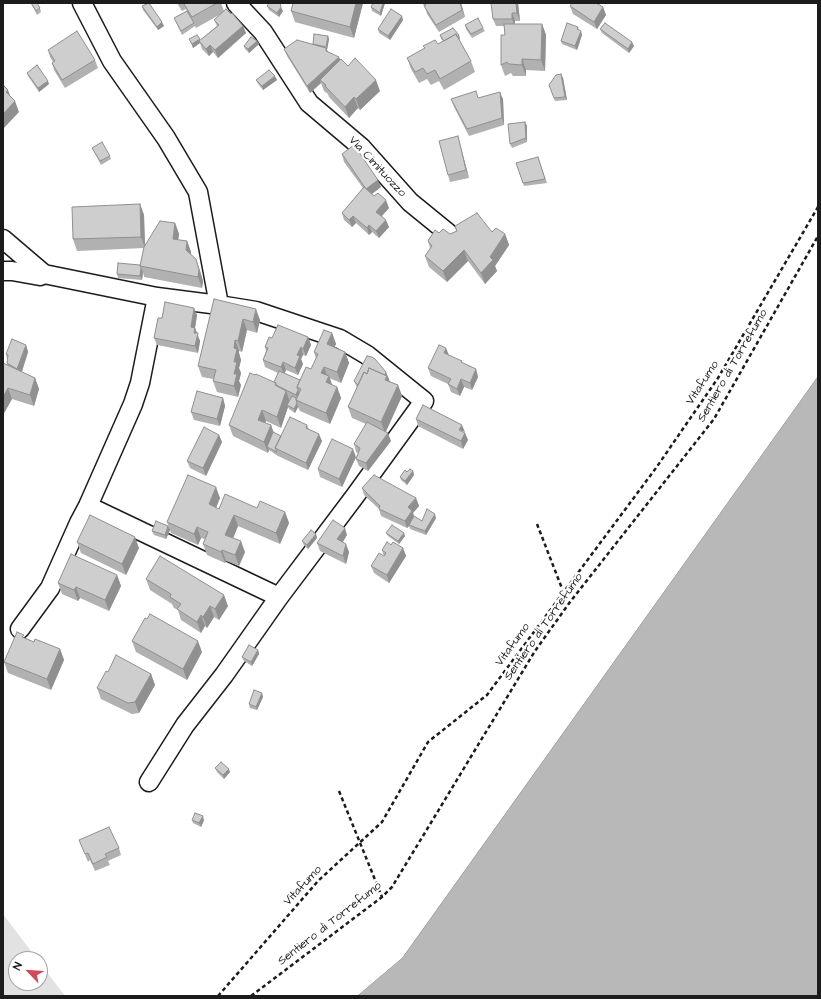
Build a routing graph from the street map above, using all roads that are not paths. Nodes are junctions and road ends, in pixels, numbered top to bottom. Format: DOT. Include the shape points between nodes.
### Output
graph roads {
  1 [pos="82,3"];
  2 [pos="236,3"];
  3 [pos="448,233"];
  4 [pos="3,239"];
  5 [pos="3,271"];
  6 [pos="44,274"];
  7 [pos="157,298"];
  8 [pos="219,305"];
  9 [pos="88,506"];
  10 [pos="279,597"];
  11 [pos="20,629"];
  12 [pos="149,782"];
  1 -- 8 [label="street" via="112,61 166,138 198,192"];
  2 -- 3 [label="street, Via Cimituozzo" via="263,32 309,103 361,147 410,202"];
  4 -- 6 [label="street"];
  5 -- 6 [label="street" via="40,276"];
  6 -- 7 [label="street"];
  7 -- 8 [label="street"];
  7 -- 9 [label="street" via="140,383"];
  8 -- 10 [label="street" via="256,311 340,339 367,354 424,401"];
  9 -- 10 [label="street"];
  9 -- 11 [label="street" via="50,588"];
  10 -- 12 [label="street" via="185,725"];
}
